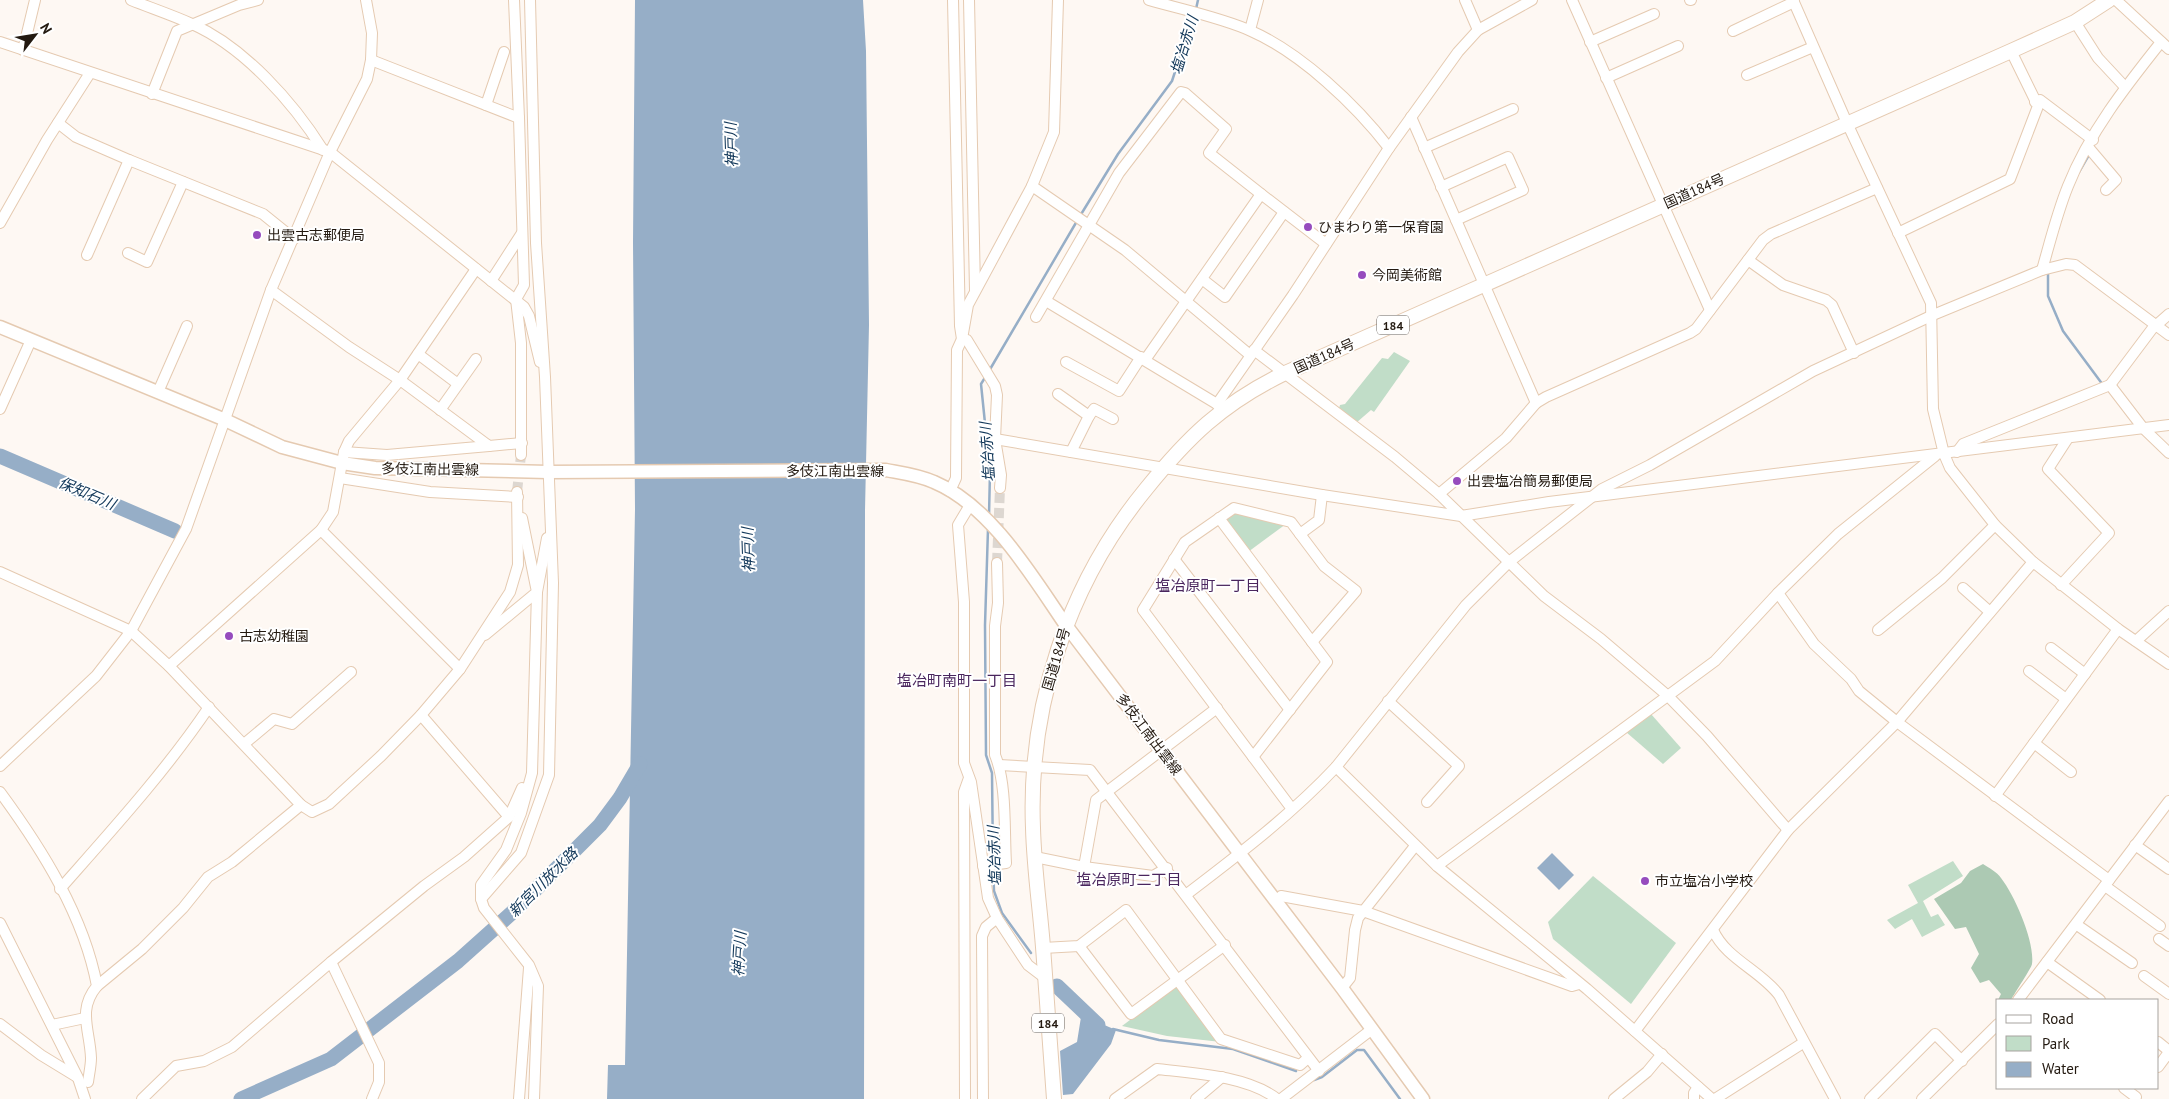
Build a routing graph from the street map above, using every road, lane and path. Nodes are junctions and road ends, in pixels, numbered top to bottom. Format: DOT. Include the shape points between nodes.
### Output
graph roads {
  1 [pos="35,0"];
  2 [pos="131,0"];
  3 [pos="258,0"];
  4 [pos="366,0"];
  5 [pos="514,0"];
  6 [pos="530,0"];
  7 [pos="953,0"];
  8 [pos="969,0"];
  9 [pos="1058,0"];
  10 [pos="1149,0"];
  11 [pos="1258,0"];
  12 [pos="1465,0"];
  13 [pos="1532,0"];
  14 [pos="1572,0"];
  15 [pos="2110,0"];
  16 [pos="2116,0"];
  17 [pos="1793,1"];
  18 [pos="1517,3"];
  19 [pos="1654,14"];
  20 [pos="2075,22"];
  21 [pos="194,24"];
  22 [pos="1250,30"];
  23 [pos="1478,30"];
  24 [pos="1733,31"];
  25 [pos="0,42"];
  26 [pos="1590,42"];
  27 [pos="2165,45"];
  28 [pos="1678,46"];
  29 [pos="1813,47"];
  30 [pos="23,50"];
  31 [pos="2011,51"];
  32 [pos="504,52"];
  33 [pos="371,60"];
  34 [pos="90,73"];
  35 [pos="1747,76"];
  36 [pos="1606,78"];
  37 [pos="2125,87"];
  38 [pos="152,94"];
  39 [pos="2036,102"];
  40 [pos="486,105"];
  41 [pos="1513,109"];
  42 [pos="1411,117"];
  43 [pos="519,118"];
  44 [pos="58,123"];
  45 [pos="1847,123"];
  46 [pos="2091,143"];
  47 [pos="1389,148"];
  48 [pos="1424,148"];
  49 [pos="326,151"];
  50 [pos="129,160"];
  51 [pos="183,182"];
  52 [pos="1032,186"];
  53 [pos="1441,187"];
  54 [pos="1877,188"];
  55 [pos="2106,190"];
  56 [pos="1261,194"];
  57 [pos="1663,205"];
  58 [pos="1284,212"];
  59 [pos="1456,220"];
  60 [pos="0,223"];
  61 [pos="1088,225"];
  62 [pos="522,233"];
  63 [pos="1898,233"];
  64 [pos="294,239"];
  65 [pos="1326,244"];
  66 [pos="128,253"];
  67 [pos="88,255"];
  68 [pos="1748,260"];
  69 [pos="476,269"];
  70 [pos="2042,270"];
  71 [pos="1202,279"];
  72 [pos="491,280"];
  73 [pos="1485,283"];
  74 [pos="271,290"];
  75 [pos="975,291"];
  76 [pos="516,299"];
  77 [pos="1186,300"];
  78 [pos="1046,301"];
  79 [pos="1710,310"];
  80 [pos="2169,314"];
  81 [pos="1933,316"];
  82 [pos="1036,317"];
  83 [pos="187,326"];
  84 [pos="2157,326"];
  85 [pos="0,327"];
  86 [pos="2169,335"];
  87 [pos="962,339"];
  88 [pos="31,340"];
  89 [pos="1252,352"];
  90 [pos="1854,353"];
  91 [pos="418,354"];
  92 [pos="1143,358"];
  93 [pos="476,359"];
  94 [pos="1066,362"];
  95 [pos="1283,374"];
  96 [pos="545,377"];
  97 [pos="400,380"];
  98 [pos="458,384"];
  99 [pos="2110,385"];
  100 [pos="158,392"];
  101 [pos="1058,394"];
  102 [pos="1536,403"];
  103 [pos="1219,407"];
  104 [pos="0,409"];
  105 [pos="440,410"];
  106 [pos="1089,416"];
  107 [pos="224,419"];
  108 [pos="1113,419"];
  109 [pos="2169,425"];
  110 [pos="2143,428"];
  111 [pos="2068,438"];
  112 [pos="995,439"];
  113 [pos="522,443"];
  114 [pos="489,446"];
  115 [pos="1071,452"];
  116 [pos="1958,452"];
  117 [pos="2169,453"];
  118 [pos="1940,454"];
  119 [pos="521,455"];
  120 [pos="343,458"];
  121 [pos="1164,467"];
  122 [pos="548,472"];
  123 [pos="340,478"];
  124 [pos="1000,488"];
  125 [pos="950,491"];
  126 [pos="1439,494"];
  127 [pos="1322,495"];
  128 [pos="518,497"];
  129 [pos="1592,498"];
  130 [pos="970,505"];
  131 [pos="1461,516"];
  132 [pos="1219,518"];
  133 [pos="550,522"];
  134 [pos="1995,525"];
  135 [pos="321,530"];
  136 [pos="1300,534"];
  137 [pos="1174,559"];
  138 [pos="1509,562"];
  139 [pos="2033,562"];
  140 [pos="996,563"];
  141 [pos="0,572"];
  142 [pos="2061,585"];
  143 [pos="1962,588"];
  144 [pos="537,592"];
  145 [pos="1778,593"];
  146 [pos="2169,611"];
  147 [pos="1990,612"];
  148 [pos="1065,624"];
  149 [pos="2118,629"];
  150 [pos="1878,630"];
  151 [pos="131,631"];
  152 [pos="2136,641"];
  153 [pos="1312,642"];
  154 [pos="475,644"];
  155 [pos="2051,648"];
  156 [pos="2169,663"];
  157 [pos="169,666"];
  158 [pos="460,669"];
  159 [pos="2028,671"];
  160 [pos="351,672"];
  161 [pos="2086,674"];
  162 [pos="1668,696"];
  163 [pos="2066,700"];
  164 [pos="1388,701"];
  165 [pos="209,707"];
  166 [pos="1217,708"];
  167 [pos="1290,710"];
  168 [pos="421,715"];
  169 [pos="1897,722"];
  170 [pos="2034,742"];
  171 [pos="244,744"];
  172 [pos="1161,751"];
  173 [pos="1253,757"];
  174 [pos="999,765"];
  175 [pos="0,766"];
  176 [pos="1034,767"];
  177 [pos="1336,767"];
  178 [pos="2071,772"];
  179 [pos="532,773"];
  180 [pos="970,777"];
  181 [pos="1108,791"];
  182 [pos="0,792"];
  183 [pos="1995,796"];
  184 [pos="1427,802"];
  185 [pos="301,805"];
  186 [pos="2167,808"];
  187 [pos="1292,809"];
  188 [pos="509,817"];
  189 [pos="1788,830"];
  190 [pos="1415,846"];
  191 [pos="2135,846"];
  192 [pos="1239,855"];
  193 [pos="1035,857"];
  194 [pos="991,865"];
  195 [pos="1437,866"];
  196 [pos="1084,867"];
  197 [pos="1167,868"];
  198 [pos="2169,869"];
  199 [pos="2107,883"];
  200 [pos="60,889"];
  201 [pos="1187,894"];
  202 [pos="1281,896"];
  203 [pos="481,898"];
  204 [pos="1363,911"];
  205 [pos="997,918"];
  206 [pos="0,923"];
  207 [pos="2077,925"];
  208 [pos="2160,926"];
  209 [pos="1713,930"];
  210 [pos="2159,939"];
  211 [pos="1225,945"];
  212 [pos="1079,946"];
  213 [pos="2169,946"];
  214 [pos="1043,948"];
  215 [pos="330,962"];
  216 [pos="2047,962"];
  217 [pos="2132,963"];
  218 [pos="529,965"];
  219 [pos="2144,976"];
  220 [pos="1044,978"];
  221 [pos="1178,980"];
  222 [pos="1579,984"];
  223 [pos="97,986"];
  224 [pos="1342,988"];
  225 [pos="2169,994"];
  226 [pos="2021,999"];
  227 [pos="2099,999"];
  228 [pos="85,1018"];
  229 [pos="0,1024"];
  230 [pos="52,1025"];
  231 [pos="1996,1029"];
  232 [pos="1371,1030"];
  233 [pos="1634,1031"];
  234 [pos="1803,1042"];
  235 [pos="2159,1043"];
  236 [pos="2169,1051"];
  237 [pos="1662,1054"];
  238 [pos="1308,1058"];
  239 [pos="1962,1061"];
  240 [pos="2159,1066"];
  241 [pos="1319,1071"];
  242 [pos="1222,1077"];
  243 [pos="78,1078"];
  244 [pos="88,1082"];
  245 [pos="1698,1087"];
  246 [pos="2125,1089"];
  247 [pos="2135,1098"];
  248 [pos="85,1099"];
  249 [pos="142,1099"];
  250 [pos="372,1099"];
  251 [pos="519,1099"];
  252 [pos="534,1099"];
  253 [pos="965,1099"];
  254 [pos="983,1099"];
  255 [pos="1054,1099"];
  256 [pos="1115,1099"];
  257 [pos="1196,1099"];
  258 [pos="1277,1099"];
  259 [pos="1281,1099"];
  260 [pos="1423,1099"];
  261 [pos="1614,1099"];
  262 [pos="1694,1099"];
  263 [pos="1713,1099"];
  264 [pos="1835,1099"];
  265 [pos="1870,1099"];
  266 [pos="1922,1099"];
  1 -- 30 [label="street"];
  2 -- 21 [label="street"];
  3 -- 21 [label="street"];
  4 -- 33 [label="street" via="372,33"];
  5 -- 43 [label="street"];
  6 -- 96 [label="street" via="536,243"];
  7 -- 87 [label="street"];
  8 -- 75 [label="street"];
  9 -- 52 [label="street" via="1054,132"];
  10 -- 22 [label="street"];
  11 -- 22 [label="street"];
  12 -- 23 [label="street"];
  13 -- 18 [label="street"];
  14 -- 26 [label="street"];
  15 -- 20 [label="highway, 国道184号 / 184"];
  16 -- 27 [label="street"];
  17 -- 24 [label="street"];
  17 -- 29 [label="street"];
  18 -- 23 [label="street"];
  19 -- 26 [label="street"];
  20 -- 31 [label="highway, 国道184号 / 184"];
  20 -- 37 [label="street" via="2098,58"];
  21 -- 38 [label="street" via="177,31"];
  21 -- 49 [label="street" via="258,68"];
  22 -- 47 [label="street" via="1315,72 1368,122"];
  23 -- 42 [label="street"];
  25 -- 30 [label="street"];
  26 -- 36 [label="street"];
  27 -- 37 [label="street"];
  28 -- 36 [label="street"];
  29 -- 35 [label="street"];
  29 -- 45 [label="street"];
  30 -- 34 [label="street"];
  31 -- 39 [label="street"];
  31 -- 45 [label="highway, 国道184号 / 184"];
  32 -- 40 [label="street"];
  33 -- 40 [label="street"];
  33 -- 49 [label="street" via="357,102"];
  34 -- 38 [label="street"];
  34 -- 44 [label="street"];
  36 -- 57 [label="street"];
  37 -- 46 [label="street"];
  38 -- 49 [label="street"];
  39 -- 46 [label="street" via="2040,100"];
  39 -- 63 [label="street" via="2038,106 2010,179"];
  40 -- 43 [label="street"];
  41 -- 48 [label="street"];
  42 -- 47 [label="street"];
  42 -- 48 [label="street"];
  43 -- 62 [label="street"];
  44 -- 50 [label="street" via="76,136"];
  44 -- 60 [label="street"];
  45 -- 54 [label="street"];
  45 -- 57 [label="highway, 国道184号 / 184"];
  46 -- 55 [label="street" via="2116,180"];
  46 -- 70 [label="street" via="2069,185"];
  47 -- 65 [label="street"];
  48 -- 53 [label="street"];
  49 -- 64 [label="street"];
  49 -- 69 [label="street"];
  50 -- 51 [label="street"];
  50 -- 67 [label="street"];
  51 -- 64 [label="street" via="263,214"];
  51 -- 66 [label="street" via="147,262"];
  52 -- 61 [label="street"];
  52 -- 75 [label="street"];
  53 -- 59 [label="street"];
  53 -- 59 [label="street" via="1508,157 1523,190"];
  54 -- 63 [label="street"];
  54 -- 68 [label="street" via="1771,234"];
  56 -- 58 [label="street"];
  56 -- 61 [label="street" via="1209,153 1226,129 1181,92 1119,173"];
  56 -- 71 [label="street"];
  57 -- 73 [label="highway, 国道184号 / 184"];
  57 -- 79 [label="street"];
  58 -- 65 [label="street"];
  58 -- 71 [label="street" via="1225,297"];
  59 -- 73 [label="street"];
  61 -- 77 [label="street" via="1125,250"];
  61 -- 78 [label="street"];
  62 -- 72 [label="street"];
  62 -- 76 [label="street" via="524,285"];
  63 -- 81 [label="street" via="1931,302"];
  64 -- 74 [label="street"];
  65 -- 89 [label="street"];
  68 -- 79 [label="street"];
  68 -- 90 [label="street" via="1783,285 1832,305"];
  69 -- 72 [label="street"];
  69 -- 91 [label="street"];
  70 -- 81 [label="street"];
  70 -- 84 [label="street" via="2075,265"];
  71 -- 77 [label="street"];
  72 -- 76 [label="street"];
  73 -- 95 [label="highway, 国道184号 / 184"];
  73 -- 102 [label="street"];
  74 -- 97 [label="street"];
  74 -- 107 [label="street"];
  75 -- 87 [label="street" via="968,305"];
  76 -- 96 [label="street" via="529,316"];
  76 -- 113 [label="street" via="521,343"];
  77 -- 89 [label="street"];
  77 -- 92 [label="street"];
  78 -- 82 [label="street"];
  78 -- 92 [label="street"];
  79 -- 102 [label="street" via="1690,333"];
  80 -- 84 [label="street"];
  81 -- 90 [label="street"];
  81 -- 118 [label="street" via="1934,409"];
  83 -- 100 [label="street"];
  84 -- 86 [label="street"];
  84 -- 99 [label="street"];
  85 -- 88 [label="main road, 多伎江南出雲線"];
  87 -- 112 [label="street" via="967,340 995,386"];
  87 -- 125 [label="street" via="957,350 956,478"];
  88 -- 100 [label="main road, 多伎江南出雲線"];
  88 -- 104 [label="street"];
  89 -- 95 [label="street"];
  89 -- 103 [label="street"];
  90 -- 129 [label="street" via="1813,371 1602,489"];
  91 -- 97 [label="street"];
  91 -- 98 [label="street"];
  92 -- 94 [label="street" via="1119,391"];
  92 -- 103 [label="street"];
  93 -- 98 [label="street"];
  95 -- 103 [label="highway, 国道184号 / 184"];
  95 -- 126 [label="street"];
  96 -- 122 [label="street"];
  97 -- 105 [label="street"];
  97 -- 120 [label="street" via="349,441"];
  98 -- 105 [label="street"];
  99 -- 110 [label="street"];
  99 -- 116 [label="street" via="1963,444"];
  100 -- 107 [label="main road, 多伎江南出雲線"];
  101 -- 106 [label="street"];
  102 -- 126 [label="street" via="1506,438"];
  103 -- 121 [label="highway, 国道184号 / 184"];
  105 -- 114 [label="street"];
  106 -- 108 [label="street" via="1094,409"];
  106 -- 115 [label="street"];
  107 -- 120 [label="main road, 多伎江南出雲線" via="282,447"];
  107 -- 151 [label="street" via="186,529"];
  109 -- 110 [label="street"];
  110 -- 111 [label="street"];
  110 -- 117 [label="street"];
  111 -- 116 [label="street"];
  111 -- 142 [label="street" via="2048,469 2109,534"];
  112 -- 115 [label="street"];
  112 -- 124 [label="street"];
  113 -- 114 [label="street"];
  113 -- 119 [label="street"];
  114 -- 120 [label="street"];
  115 -- 121 [label="street"];
  116 -- 118 [label="street"];
  118 -- 129 [label="street"];
  118 -- 134 [label="street"];
  118 -- 145 [label="street" via="1838,534"];
  120 -- 122 [label="main road, 多伎江南出雲線" via="375,468"];
  120 -- 123 [label="street"];
  121 -- 127 [label="street"];
  121 -- 148 [label="highway, 国道184号 / 184" via="1100,551"];
  122 -- 125 [label="main road, 多伎江南出雲線" via="886,470 935,482"];
  122 -- 133 [label="street"];
  123 -- 128 [label="street" via="430,492"];
  123 -- 135 [label="street" via="333,512"];
  125 -- 130 [label="main road, 多伎江南出雲線"];
  126 -- 131 [label="street"];
  127 -- 131 [label="street"];
  127 -- 136 [label="street" via="1319,520"];
  128 -- 144 [label="street" via="518,492"];
  128 -- 154 [label="street" via="518,566 510,592"];
  129 -- 131 [label="street"];
  129 -- 138 [label="street"];
  130 -- 148 [label="main road, 多伎江南出雲線" via="1023,563"];
  130 -- 180 [label="street" via="958,525 964,602 964,763"];
  131 -- 138 [label="street"];
  132 -- 136 [label="street" via="1234,508 1291,522"];
  132 -- 137 [label="street" via="1185,542"];
  132 -- 153 [label="street"];
  133 -- 144 [label="street"];
  133 -- 203 [label="street" via="553,583 549,775 521,853"];
  134 -- 139 [label="street"];
  134 -- 150 [label="street" via="1942,578"];
  135 -- 157 [label="street"];
  135 -- 158 [label="street"];
  136 -- 153 [label="street" via="1324,566 1356,591"];
  137 -- 166 [label="street" via="1143,610"];
  137 -- 167 [label="street"];
  138 -- 162 [label="street" via="1544,596"];
  138 -- 164 [label="street" via="1466,605"];
  139 -- 142 [label="street"];
  139 -- 147 [label="street"];
  140 -- 174 [label="street" via="995,755"];
  141 -- 151 [label="street"];
  142 -- 149 [label="street"];
  143 -- 147 [label="street"];
  144 -- 154 [label="street"];
  144 -- 179 [label="street"];
  145 -- 162 [label="street" via="1715,661"];
  145 -- 169 [label="street" via="1814,644 1851,679 1859,691"];
  146 -- 152 [label="street"];
  147 -- 169 [label="street"];
  148 -- 172 [label="main road, 多伎江南出雲線"];
  148 -- 176 [label="highway, 国道184号 / 184" via="1045,700"];
  149 -- 152 [label="street"];
  149 -- 161 [label="street"];
  151 -- 157 [label="street"];
  151 -- 175 [label="street" via="96,676"];
  152 -- 156 [label="street"];
  153 -- 167 [label="street" via="1327,662"];
  154 -- 158 [label="street"];
  155 -- 161 [label="street"];
  157 -- 165 [label="street"];
  158 -- 168 [label="street"];
  159 -- 163 [label="street"];
  160 -- 171 [label="street" via="292,724 274,719"];
  161 -- 163 [label="street"];
  162 -- 189 [label="street"];
  162 -- 195 [label="street"];
  163 -- 170 [label="street"];
  164 -- 177 [label="street"];
  164 -- 184 [label="street" via="1459,766"];
  165 -- 171 [label="street"];
  165 -- 200 [label="street" via="184,744 114,831"];
  166 -- 172 [label="street"];
  166 -- 173 [label="street"];
  167 -- 173 [label="street"];
  168 -- 185 [label="street" via="329,804 312,812"];
  168 -- 188 [label="street"];
  169 -- 183 [label="street"];
  169 -- 189 [label="street"];
  170 -- 178 [label="street"];
  170 -- 183 [label="street"];
  171 -- 185 [label="street"];
  172 -- 181 [label="street"];
  172 -- 192 [label="main road, 多伎江南出雲線"];
  173 -- 187 [label="street"];
  174 -- 176 [label="street"];
  174 -- 194 [label="street" via="1006,863"];
  176 -- 181 [label="street" via="1090,770"];
  176 -- 193 [label="highway, 国道184号 / 184"];
  177 -- 187 [label="street"];
  177 -- 190 [label="street"];
  179 -- 188 [label="street"];
  179 -- 203 [label="street" via="506,850 481,885"];
  180 -- 194 [label="street"];
  180 -- 253 [label="street" via="964,792"];
  181 -- 196 [label="street" via="1093,806"];
  181 -- 197 [label="street"];
  182 -- 200 [label="street" via="21,821"];
  183 -- 199 [label="street"];
  185 -- 223 [label="street" via="245,852 208,877 183,908 142,949"];
  186 -- 191 [label="street"];
  187 -- 192 [label="street"];
  188 -- 215 [label="street" via="464,857"];
  189 -- 209 [label="street"];
  190 -- 195 [label="street"];
  190 -- 204 [label="street"];
  191 -- 198 [label="street"];
  191 -- 199 [label="street"];
  192 -- 201 [label="street"];
  192 -- 224 [label="main road, 多伎江南出雲線"];
  193 -- 196 [label="street"];
  193 -- 214 [label="highway, 国道184号 / 184"];
  194 -- 205 [label="street" via="988,898"];
  195 -- 222 [label="street"];
  196 -- 197 [label="street" via="1152,876"];
  197 -- 201 [label="street"];
  199 -- 207 [label="street"];
  199 -- 208 [label="street"];
  200 -- 223 [label="street" via="92,956"];
  201 -- 211 [label="street"];
  202 -- 204 [label="street"];
  203 -- 218 [label="street" via="484,908"];
  204 -- 222 [label="street" via="1572,986"];
  204 -- 224 [label="street" via="1354,930 1350,978"];
  205 -- 220 [label="street" via="1028,965"];
  205 -- 254 [label="street" via="986,927 982,936"];
  206 -- 230 [label="street"];
  207 -- 216 [label="street"];
  207 -- 217 [label="street"];
  209 -- 233 [label="street"];
  209 -- 234 [label="street" via="1718,941 1772,985"];
  210 -- 213 [label="street"];
  211 -- 221 [label="street"];
  211 -- 238 [label="street"];
  212 -- 214 [label="street"];
  212 -- 221 [label="street" via="1132,1014"];
  212 -- 221 [label="street" via="1126,910"];
  214 -- 220 [label="highway, 国道184号 / 184"];
  215 -- 249 [label="street" via="232,1047 204,1061 176,1066"];
  215 -- 250 [label="street" via="379,1064 379,1082"];
  216 -- 226 [label="street"];
  216 -- 227 [label="street"];
  218 -- 251 [label="street"];
  218 -- 252 [label="street" via="538,986"];
  219 -- 225 [label="street"];
  220 -- 255 [label="highway, 国道184号 / 184"];
  221 -- 238 [label="street" via="1221,1039 1300,1065"];
  222 -- 233 [label="street"];
  223 -- 228 [label="street" via="89,996"];
  224 -- 232 [label="main road, 多伎江南出雲線"];
  228 -- 230 [label="street"];
  228 -- 244 [label="street" via="91,1059"];
  229 -- 243 [label="street"];
  230 -- 243 [label="street"];
  231 -- 239 [label="street"];
  232 -- 241 [label="street"];
  232 -- 260 [label="main road, 多伎江南出雲線"];
  233 -- 237 [label="street"];
  234 -- 263 [label="street"];
  234 -- 264 [label="street"];
  235 -- 236 [label="street"];
  236 -- 240 [label="street"];
  237 -- 245 [label="street"];
  237 -- 261 [label="street" via="1647,1072"];
  238 -- 241 [label="street"];
  239 -- 265 [label="street" via="1935,1034"];
  239 -- 266 [label="street"];
  241 -- 259 [label="street"];
  242 -- 256 [label="street" via="1157,1069"];
  242 -- 257 [label="street"];
  242 -- 258 [label="street"];
  243 -- 248 [label="street"];
  245 -- 262 [label="street"];
  245 -- 263 [label="street"];
  246 -- 247 [label="street"];
}
